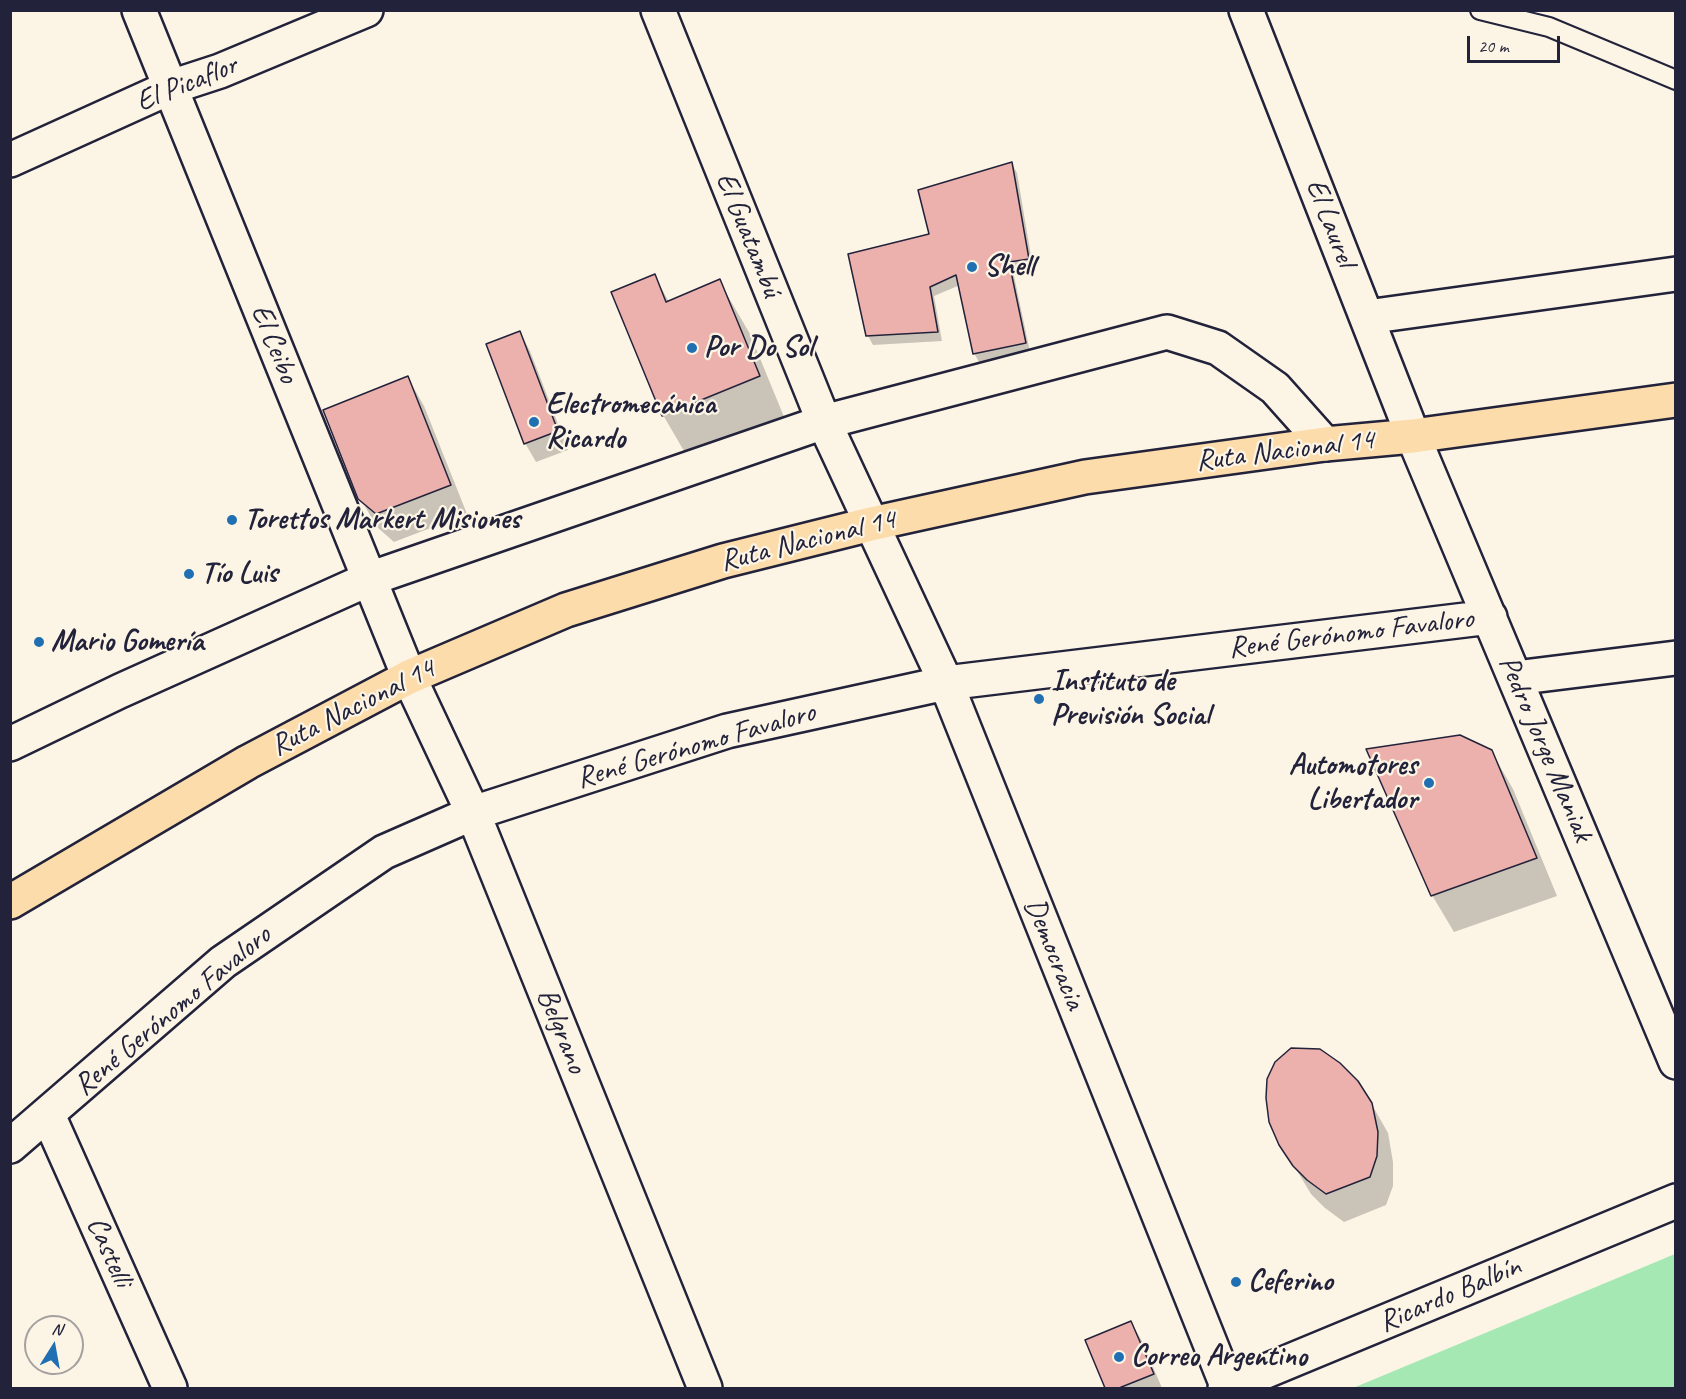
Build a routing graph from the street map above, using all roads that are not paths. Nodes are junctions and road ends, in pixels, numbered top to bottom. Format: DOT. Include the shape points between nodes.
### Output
graph roads {
  1 [pos="139,10"];
  2 [pos="366,10"];
  3 [pos="658,10"];
  4 [pos="1246,10"];
  5 [pos="1480,10"];
  6 [pos="1676,80"];
  7 [pos="171,87"];
  8 [pos="10,160"];
  9 [pos="1676,274"];
  10 [pos="1367,317"];
  11 [pos="1676,400"];
  12 [pos="824,422"];
  13 [pos="1413,436"];
  14 [pos="1325,444"];
  15 [pos="871,524"];
  16 [pos="369,579"];
  17 [pos="1490,617"];
  18 [pos="1676,658"];
  19 [pos="410,677"];
  20 [pos="1515,678"];
  21 [pos="945,683"];
  22 [pos="10,744"];
  23 [pos="473,813"];
  24 [pos="10,902"];
  25 [pos="1676,1062"];
  26 [pos="48,1115"];
  27 [pos="10,1146"];
  28 [pos="1676,1201"];
  29 [pos="1227,1388"];
  30 [pos="170,1389"];
  31 [pos="705,1389"];
  1 -- 7 [label="street, El Ceibo"];
  2 -- 7 [label="street, El Picaflor" via="220,71"];
  3 -- 12 [label="street, El Guatambú"];
  4 -- 10 [label="street, El Laurel"];
  5 -- 6 [label="lane" via="1549,27"];
  7 -- 8 [label="street, El Picaflor"];
  7 -- 16 [label="street, El Ceibo"];
  9 -- 10 [label="street"];
  10 -- 13 [label="street, El Laurel"];
  11 -- 13 [label="highway, Ruta Nacional 14"];
  12 -- 14 [label="street" via="1167,332 1218,348 1275,388"];
  12 -- 15 [label="street, El Guatambú"];
  12 -- 16 [label="street"];
  13 -- 14 [label="highway, Ruta Nacional 14"];
  13 -- 17 [label="street, Pedro Jorge Maniak"];
  14 -- 15 [label="highway, Ruta Nacional 14" via="1085,477"];
  15 -- 19 [label="highway, Ruta Nacional 14" via="723,561 566,610"];
  15 -- 21 [label="street, Democracia"];
  16 -- 19 [label="street, El Ceibo"];
  16 -- 22 [label="street"];
  17 -- 20 [label="street, Pedro Jorge Maniak"];
  17 -- 21 [label="street, René Gerónomo Favaloro"];
  18 -- 20 [label="street"];
  19 -- 23 [label="street, Belgrano"];
  19 -- 24 [label="highway, Ruta Nacional 14" via="248,762"];
  20 -- 25 [label="street, Pedro Jorge Maniak"];
  21 -- 23 [label="street, René Gerónomo Favaloro" via="727,731"];
  21 -- 29 [label="street, Democracia"];
  23 -- 26 [label="street, René Gerónomo Favaloro" via="384,852 222,962"];
  23 -- 31 [label="street, Belgrano"];
  26 -- 27 [label="street, René Gerónomo Favaloro"];
  26 -- 30 [label="street, Castelli"];
  28 -- 29 [label="street, Ricardo Balbín"];
}
